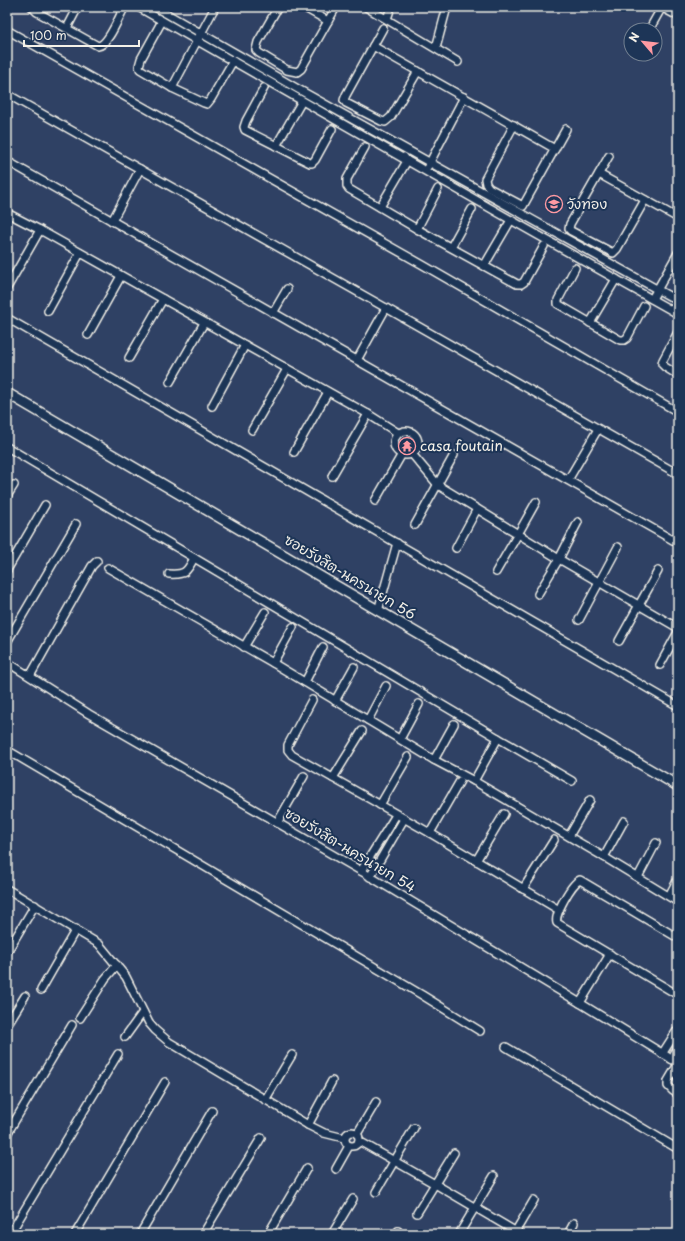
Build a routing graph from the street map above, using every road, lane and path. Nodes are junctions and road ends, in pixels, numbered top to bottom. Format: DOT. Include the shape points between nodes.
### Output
graph roads {
  1 [pos="32,7"];
  2 [pos="78,7"];
  3 [pos="138,7"];
  4 [pos="155,7"];
  5 [pos="215,7"];
  6 [pos="278,7"];
  7 [pos="304,7"];
  8 [pos="336,7"];
  9 [pos="366,7"];
  10 [pos="391,7"];
  11 [pos="447,7"];
  12 [pos="662,7"];
  13 [pos="123,10"];
  14 [pos="678,16"];
  15 [pos="387,19"];
  16 [pos="162,21"];
  17 [pos="328,21"];
  18 [pos="654,22"];
  19 [pos="66,28"];
  20 [pos="383,28"];
  21 [pos="7,30"];
  22 [pos="201,34"];
  23 [pos="197,41"];
  24 [pos="373,46"];
  25 [pos="436,48"];
  26 [pos="233,61"];
  27 [pos="458,62"];
  28 [pos="418,71"];
  29 [pos="172,88"];
  30 [pos="264,88"];
  31 [pos="7,94"];
  32 [pos="464,97"];
  33 [pos="302,101"];
  34 [pos="514,125"];
  35 [pos="332,129"];
  36 [pos="566,129"];
  37 [pos="392,142"];
  38 [pos="276,146"];
  39 [pos="365,147"];
  40 [pos="555,149"];
  41 [pos="609,156"];
  42 [pos="407,160"];
  43 [pos="7,161"];
  44 [pos="430,162"];
  45 [pos="140,170"];
  46 [pos="425,171"];
  47 [pos="598,174"];
  48 [pos="438,189"];
  49 [pos="645,200"];
  50 [pos="380,207"];
  51 [pos="472,209"];
  52 [pos="7,213"];
  53 [pos="678,218"];
  54 [pos="511,220"];
  55 [pos="112,221"];
  56 [pos="417,229"];
  57 [pos="40,230"];
  58 [pos="544,246"];
  59 [pos="451,247"];
  60 [pos="80,253"];
  61 [pos="678,253"];
  62 [pos="484,266"];
  63 [pos="575,268"];
  64 [pos="121,276"];
  65 [pos="616,279"];
  66 [pos="7,288"];
  67 [pos="287,289"];
  68 [pos="657,290"];
  69 [pos="163,299"];
  70 [pos="652,299"];
  71 [pos="678,301"];
  72 [pos="644,306"];
  73 [pos="386,308"];
  74 [pos="48,312"];
  75 [pos="273,313"];
  76 [pos="678,314"];
  77 [pos="7,318"];
  78 [pos="204,323"];
  79 [pos="590,323"];
  80 [pos="678,332"];
  81 [pos="88,335"];
  82 [pos="245,346"];
  83 [pos="129,358"];
  84 [pos="357,360"];
  85 [pos="287,369"];
  86 [pos="678,375"];
  87 [pos="170,382"];
  88 [pos="328,392"];
  89 [pos="7,393"];
  90 [pos="212,406"];
  91 [pos="678,412"];
  92 [pos="368,414"];
  93 [pos="598,429"];
  94 [pos="252,430"];
  95 [pos="398,433"];
  96 [pos="7,448"];
  97 [pos="294,452"];
  98 [pos="402,454"];
  99 [pos="412,454"];
  100 [pos="454,455"];
  101 [pos="678,474"];
  102 [pos="332,476"];
  103 [pos="568,480"];
  104 [pos="14,485"];
  105 [pos="438,485"];
  106 [pos="7,496"];
  107 [pos="375,501"];
  108 [pos="536,502"];
  109 [pos="45,505"];
  110 [pos="477,509"];
  111 [pos="578,522"];
  112 [pos="76,524"];
  113 [pos="415,525"];
  114 [pos="518,534"];
  115 [pos="397,543"];
  116 [pos="678,543"];
  117 [pos="456,548"];
  118 [pos="618,548"];
  119 [pos="194,558"];
  120 [pos="559,559"];
  121 [pos="97,561"];
  122 [pos="108,568"];
  123 [pos="7,570"];
  124 [pos="658,571"];
  125 [pos="496,572"];
  126 [pos="168,574"];
  127 [pos="599,583"];
  128 [pos="538,594"];
  129 [pos="639,605"];
  130 [pos="378,611"];
  131 [pos="265,612"];
  132 [pos="579,620"];
  133 [pos="293,627"];
  134 [pos="678,628"];
  135 [pos="678,632"];
  136 [pos="619,641"];
  137 [pos="7,642"];
  138 [pos="323,647"];
  139 [pos="244,648"];
  140 [pos="7,662"];
  141 [pos="273,663"];
  142 [pos="660,664"];
  143 [pos="354,667"];
  144 [pos="30,676"];
  145 [pos="305,682"];
  146 [pos="386,686"];
  147 [pos="312,700"];
  148 [pos="335,701"];
  149 [pos="419,704"];
  150 [pos="678,706"];
  151 [pos="368,720"];
  152 [pos="454,724"];
  153 [pos="362,731"];
  154 [pos="498,738"];
  155 [pos="400,739"];
  156 [pos="7,750"];
  157 [pos="408,757"];
  158 [pos="434,760"];
  159 [pos="304,776"];
  160 [pos="333,778"];
  161 [pos="572,780"];
  162 [pos="460,781"];
  163 [pos="474,781"];
  164 [pos="678,786"];
  165 [pos="590,800"];
  166 [pos="380,806"];
  167 [pos="504,814"];
  168 [pos="396,815"];
  169 [pos="404,820"];
  170 [pos="624,821"];
  171 [pos="277,822"];
  172 [pos="430,833"];
  173 [pos="569,836"];
  174 [pos="554,840"];
  175 [pos="656,843"];
  176 [pos="604,856"];
  177 [pos="476,861"];
  178 [pos="361,871"];
  179 [pos="370,877"];
  180 [pos="638,877"];
  181 [pos="678,879"];
  182 [pos="7,889"];
  183 [pos="523,889"];
  184 [pos="669,896"];
  185 [pos="678,902"];
  186 [pos="35,905"];
  187 [pos="559,910"];
  188 [pos="76,929"];
  189 [pos="678,938"];
  190 [pos="7,952"];
  191 [pos="610,954"];
  192 [pos="117,965"];
  193 [pos="41,990"];
  194 [pos="678,995"];
  195 [pos="24,996"];
  196 [pos="580,1003"];
  197 [pos="143,1012"];
  198 [pos="80,1018"];
  199 [pos="7,1025"];
  200 [pos="72,1025"];
  201 [pos="678,1028"];
  202 [pos="480,1031"];
  203 [pos="125,1037"];
  204 [pos="506,1047"];
  205 [pos="678,1048"];
  206 [pos="118,1054"];
  207 [pos="662,1054"];
  208 [pos="292,1055"];
  209 [pos="676,1062"];
  210 [pos="332,1081"];
  211 [pos="165,1082"];
  212 [pos="678,1094"];
  213 [pos="265,1100"];
  214 [pos="376,1102"];
  215 [pos="212,1111"];
  216 [pos="308,1125"];
  217 [pos="414,1128"];
  218 [pos="7,1134"];
  219 [pos="358,1137"];
  220 [pos="260,1138"];
  221 [pos="344,1138"];
  222 [pos="349,1146"];
  223 [pos="678,1149"];
  224 [pos="454,1152"];
  225 [pos="395,1160"];
  226 [pos="308,1168"];
  227 [pos="336,1169"];
  228 [pos="494,1176"];
  229 [pos="435,1184"];
  230 [pos="376,1192"];
  231 [pos="353,1199"];
  232 [pos="534,1200"];
  233 [pos="475,1207"];
  234 [pos="417,1214"];
  235 [pos="574,1223"];
  236 [pos="516,1233"];
  237 [pos="10,1234"];
  238 [pos="74,1234"];
  239 [pos="140,1234"];
  240 [pos="203,1234"];
  241 [pos="268,1234"];
  242 [pos="332,1234"];
  243 [pos="459,1234"];
  244 [pos="568,1234"];
  1 -- 19 [label="street"];
  2 -- 19 [label="street"];
  3 -- 16 [label="street"];
  4 -- 22 [label="street"];
  5 -- 22 [label="street"];
  6 -- 17 [label="street" via="256,50 292,72 301,70"];
  7 -- 17 [label="street"];
  8 -- 17 [label="street"];
  9 -- 15 [label="street"];
  10 -- 15 [label="street"];
  11 -- 25 [label="street"];
  12 -- 14 [label="street"];
  12 -- 18 [label="street"];
  13 -- 19 [label="street" via="106,41 100,46"];
  15 -- 25 [label="street"];
  16 -- 23 [label="street"];
  16 -- 29 [label="street" via="139,66"];
  20 -- 24 [label="street"];
  21 -- 91 [label="street"];
  22 -- 23 [label="street"];
  22 -- 37 [label="street"];
  23 -- 26 [label="street"];
  23 -- 29 [label="street"];
  24 -- 28 [label="street"];
  24 -- 28 [label="street" via="345,98 346,103 381,122 388,120"];
  25 -- 27 [label="street"];
  26 -- 29 [label="street" via="207,104"];
  26 -- 33 [label="street"];
  28 -- 32 [label="street"];
  30 -- 38 [label="street" via="244,127 245,130"];
  31 -- 45 [label="street"];
  32 -- 34 [label="street"];
  32 -- 44 [label="street"];
  33 -- 38 [label="street"];
  33 -- 42 [label="street"];
  34 -- 40 [label="street"];
  34 -- 40 [label="street" via="485,179 489,188 523,206"];
  35 -- 38 [label="street" via="312,163"];
  36 -- 40 [label="street"];
  37 -- 42 [label="street"];
  37 -- 44 [label="street"];
  39 -- 50 [label="street" via="347,179 347,186"];
  41 -- 47 [label="street"];
  42 -- 46 [label="street"];
  42 -- 50 [label="street"];
  43 -- 55 [label="street"];
  44 -- 46 [label="street"];
  44 -- 68 [label="street"];
  45 -- 55 [label="street"];
  45 -- 73 [label="street"];
  46 -- 54 [label="street"];
  47 -- 49 [label="street"];
  47 -- 49 [label="street" via="570,224 571,231 613,253"];
  48 -- 56 [label="street"];
  49 -- 53 [label="street"];
  50 -- 56 [label="street"];
  51 -- 59 [label="street"];
  52 -- 57 [label="street"];
  54 -- 62 [label="street"];
  54 -- 65 [label="street"];
  55 -- 75 [label="street"];
  56 -- 59 [label="street"];
  57 -- 60 [label="street"];
  57 -- 66 [label="street"];
  58 -- 62 [label="street" via="521,284"];
  59 -- 62 [label="street"];
  60 -- 64 [label="street"];
  60 -- 74 [label="street"];
  61 -- 68 [label="street"];
  63 -- 79 [label="street" via="558,304"];
  64 -- 69 [label="street"];
  64 -- 81 [label="street"];
  65 -- 70 [label="street"];
  65 -- 79 [label="street"];
  67 -- 75 [label="street"];
  68 -- 70 [label="street"];
  68 -- 71 [label="street"];
  69 -- 78 [label="street"];
  69 -- 83 [label="street"];
  70 -- 76 [label="street"];
  72 -- 79 [label="street" via="624,340"];
  73 -- 84 [label="street"];
  73 -- 93 [label="street"];
  75 -- 84 [label="street"];
  77 -- 115 [label="street"];
  78 -- 82 [label="street"];
  78 -- 87 [label="street"];
  80 -- 86 [label="street" via="662,364"];
  82 -- 85 [label="street"];
  82 -- 90 [label="street"];
  84 -- 103 [label="street"];
  85 -- 88 [label="street"];
  85 -- 94 [label="street"];
  88 -- 92 [label="street"];
  88 -- 97 [label="street"];
  89 -- 130 [label="street, ซอยรังสิต-นครนายก 56"];
  92 -- 95 [label="street"];
  92 -- 102 [label="street"];
  93 -- 101 [label="street"];
  93 -- 103 [label="street"];
  95 -- 98 [label="street" via="394,445"];
  95 -- 99 [label="street" via="406,430 414,433 418,444"];
  96 -- 119 [label="street"];
  98 -- 99 [label="street"];
  98 -- 107 [label="street"];
  99 -- 105 [label="street"];
  100 -- 105 [label="street"];
  103 -- 116 [label="street"];
  104 -- 106 [label="street"];
  105 -- 110 [label="street"];
  105 -- 113 [label="street"];
  108 -- 114 [label="street"];
  109 -- 123 [label="street"];
  110 -- 114 [label="street"];
  110 -- 117 [label="street"];
  111 -- 120 [label="street"];
  112 -- 137 [label="street"];
  114 -- 120 [label="street"];
  114 -- 125 [label="street"];
  115 -- 130 [label="street"];
  115 -- 150 [label="street"];
  118 -- 127 [label="street"];
  119 -- 126 [label="street" via="183,573"];
  119 -- 154 [label="street"];
  120 -- 127 [label="street"];
  120 -- 128 [label="street"];
  121 -- 144 [label="street"];
  122 -- 139 [label="street"];
  124 -- 129 [label="street"];
  127 -- 129 [label="street"];
  127 -- 132 [label="street"];
  129 -- 134 [label="street"];
  129 -- 136 [label="street"];
  130 -- 164 [label="street, ซอยรังสิต-นครนายก 56"];
  131 -- 139 [label="street"];
  133 -- 141 [label="street"];
  135 -- 142 [label="street"];
  138 -- 145 [label="street"];
  139 -- 141 [label="street"];
  140 -- 144 [label="street, ซอยรังสิต-นครนายก 54"];
  141 -- 145 [label="street"];
  143 -- 148 [label="street"];
  144 -- 171 [label="street, ซอยรังสิต-นครนายก 54" via="106,725"];
  145 -- 148 [label="street"];
  146 -- 151 [label="street"];
  147 -- 160 [label="street" via="288,744 288,750 292,755"];
  148 -- 151 [label="street"];
  149 -- 155 [label="street"];
  151 -- 155 [label="street"];
  152 -- 158 [label="street"];
  153 -- 160 [label="street"];
  154 -- 161 [label="street"];
  154 -- 163 [label="street"];
  155 -- 158 [label="street"];
  156 -- 202 [label="street"];
  157 -- 166 [label="street"];
  158 -- 163 [label="street"];
  159 -- 171 [label="street"];
  160 -- 166 [label="street"];
  162 -- 172 [label="street"];
  163 -- 173 [label="street"];
  165 -- 173 [label="street"];
  166 -- 168 [label="street"];
  167 -- 177 [label="street"];
  168 -- 169 [label="street"];
  168 -- 178 [label="street"];
  169 -- 172 [label="street"];
  169 -- 179 [label="street"];
  170 -- 176 [label="street"];
  171 -- 178 [label="street, ซอยรังสิต-นครนายก 54"];
  172 -- 177 [label="street"];
  173 -- 176 [label="street"];
  174 -- 183 [label="street"];
  175 -- 180 [label="street"];
  176 -- 180 [label="street"];
  177 -- 183 [label="street"];
  178 -- 179 [label="street, ซอยรังสิต-นครนายก 54"];
  179 -- 196 [label="street, ซอยรังสิต-นครนายก 54"];
  180 -- 184 [label="street"];
  181 -- 184 [label="street"];
  182 -- 186 [label="street"];
  183 -- 187 [label="street"];
  184 -- 185 [label="street"];
  186 -- 188 [label="street"];
  186 -- 190 [label="street"];
  187 -- 189 [label="street" via="574,885 580,880"];
  187 -- 191 [label="street" via="557,922"];
  188 -- 192 [label="street" via="99,944"];
  188 -- 193 [label="street"];
  191 -- 194 [label="street"];
  191 -- 196 [label="street"];
  192 -- 197 [label="street" via="131,985"];
  192 -- 198 [label="street" via="105,978"];
  195 -- 199 [label="street"];
  196 -- 207 [label="street, ซอยรังสิต-นครนายก 54"];
  197 -- 203 [label="street"];
  197 -- 213 [label="street" via="155,1030 168,1042"];
  200 -- 218 [label="street"];
  201 -- 207 [label="street"];
  204 -- 223 [label="street"];
  205 -- 209 [label="street"];
  206 -- 237 [label="street"];
  207 -- 209 [label="street, ซอยรังสิต-นครนายก 54"];
  208 -- 213 [label="street"];
  209 -- 212 [label="street" via="668,1086"];
  210 -- 216 [label="street"];
  211 -- 238 [label="street"];
  213 -- 216 [label="street"];
  214 -- 219 [label="street"];
  215 -- 239 [label="street"];
  216 -- 221 [label="street" via="324,1133"];
  217 -- 225 [label="street"];
  219 -- 221 [label="street" via="351,1131"];
  219 -- 222 [label="street" via="356,1145"];
  219 -- 225 [label="street"];
  220 -- 240 [label="street"];
  221 -- 222 [label="street"];
  222 -- 227 [label="street"];
  224 -- 229 [label="street"];
  225 -- 229 [label="street"];
  225 -- 230 [label="street"];
  226 -- 241 [label="street"];
  228 -- 233 [label="street"];
  229 -- 233 [label="street"];
  229 -- 234 [label="street"];
  231 -- 242 [label="street"];
  232 -- 236 [label="street"];
  233 -- 236 [label="street"];
  233 -- 243 [label="street"];
  235 -- 244 [label="street"];
}
